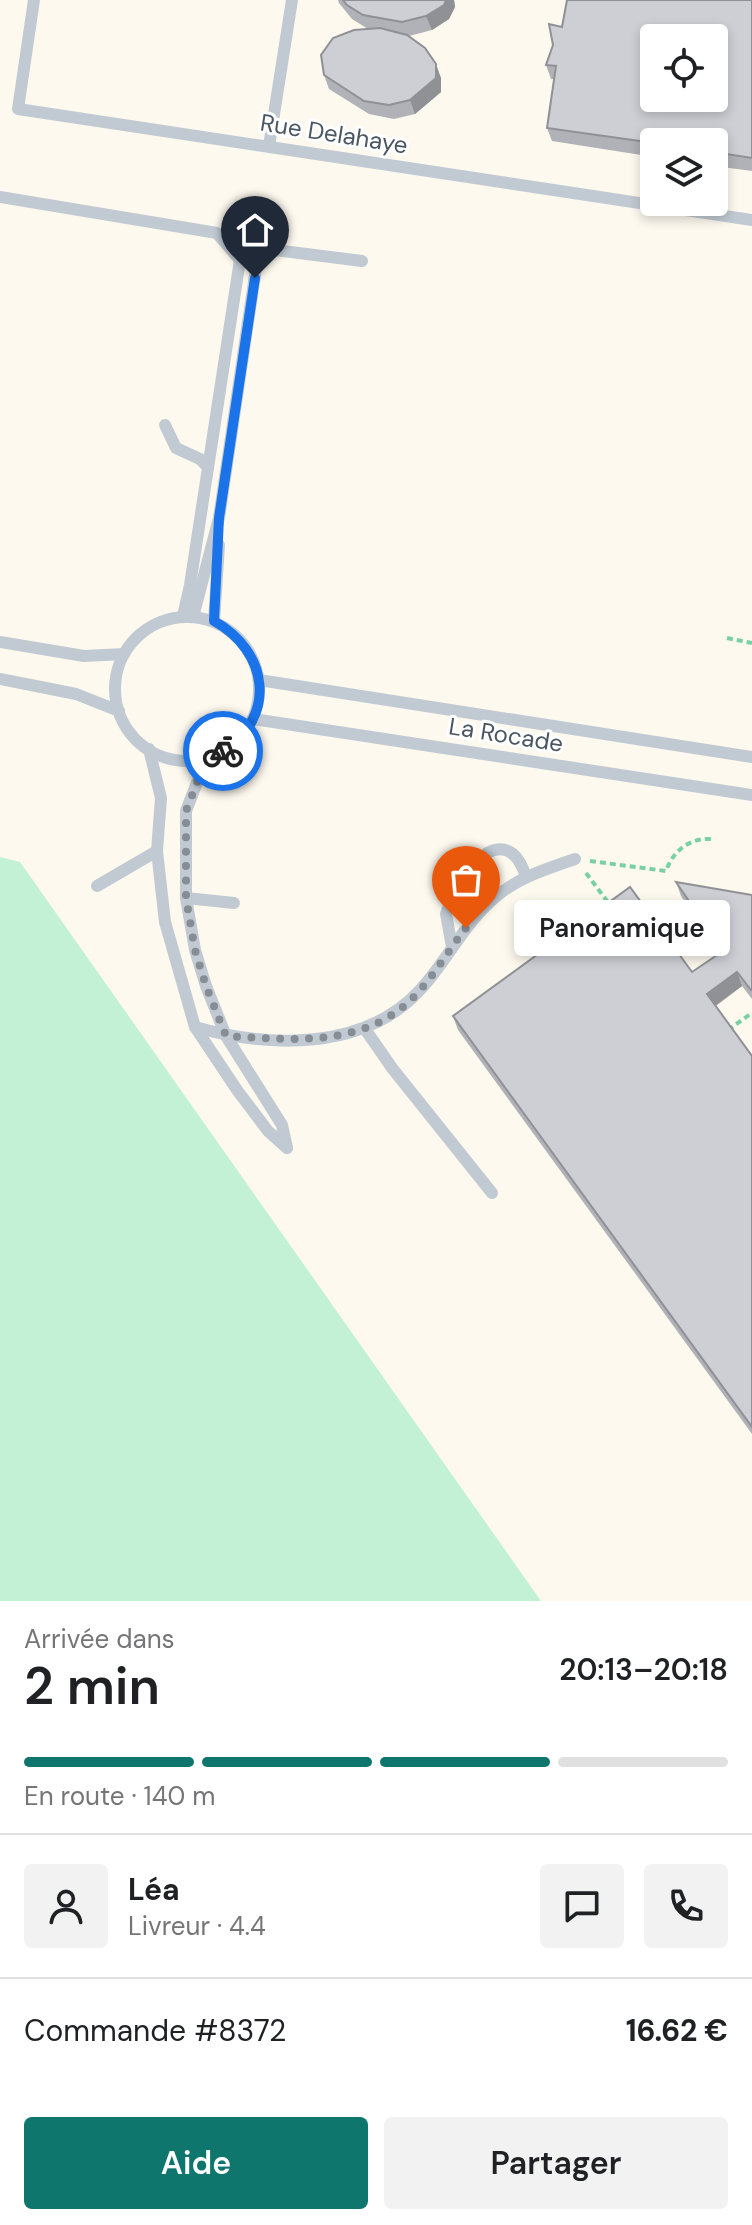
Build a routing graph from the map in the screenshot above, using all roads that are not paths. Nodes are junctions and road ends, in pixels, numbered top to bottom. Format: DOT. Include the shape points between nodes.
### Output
graph roads {
  1 [pos="34,0"];
  2 [pos="292,0"];
  3 [pos="269,146"];
  4 [pos="0,197"];
  5 [pos="752,220"];
  6 [pos="362,261"];
  7 [pos="165,425"];
  8 [pos="208,467"];
  9 [pos="219,518"];
  10 [pos="188,616"];
  11 [pos="214,621"];
  12 [pos="0,642"];
  13 [pos="124,654"];
  14 [pos="0,679"];
  15 [pos="259,680"];
  16 [pos="119,711"];
  17 [pos="253,719"];
  18 [pos="149,749"];
  19 [pos="752,757"];
  20 [pos="206,759"];
  21 [pos="752,795"];
  22 [pos="157,851"];
  23 [pos="575,859"];
  24 [pos="526,877"];
  25 [pos="97,886"];
  26 [pos="186,898"];
  27 [pos="234,903"];
  28 [pos="452,947"];
  29 [pos="195,1027"];
  30 [pos="365,1029"];
  31 [pos="226,1036"];
  32 [pos="492,1193"];
  1 -- 3 [label="lane, Rue Delahaye" via="18,109"];
  2 -- 3 [label="lane"];
  3 -- 5 [label="lane, Rue Delahaye"];
  4 -- 8 [label="lane" via="217,233 240,260"];
  6 -- 9 [label="lane" via="259,248"];
  7 -- 8 [label="lane" via="176,448"];
  8 -- 10 [label="lane"];
  9 -- 10 [label="lane"];
  9 -- 11 [label="lane"];
  10 -- 11 [label="lane"];
  10 -- 13 [label="lane" via="159,622"];
  11 -- 15 [label="lane" via="245,644"];
  12 -- 13 [label="lane" via="84,656"];
  13 -- 16 [label="lane" via="115,682"];
  14 -- 16 [label="lane" via="76,694"];
  15 -- 17 [label="lane"];
  15 -- 19 [label="lane, La Rocade"];
  16 -- 18 [label="lane" via="136,739"];
  17 -- 20 [label="lane" via="241,737"];
  17 -- 21 [label="lane, La Rocade"];
  18 -- 20 [label="lane" via="167,758"];
  18 -- 22 [label="lane" via="161,798"];
  20 -- 26 [label="lane" via="186,811"];
  22 -- 25 [label="lane"];
  22 -- 29 [label="lane" via="165,922"];
  23 -- 24 [label="lane"];
  24 -- 28 [label="lane" via="481,909"];
  24 -- 28 [label="lane" via="508,849 487,853 480,872 450,903 446,914"];
  26 -- 27 [label="lane"];
  26 -- 31 [label="lane" via="195,950"];
  28 -- 30 [label="lane" via="421,990 397,1012"];
  29 -- 31 [label="lane"];
  29 -- 31 [label="lane" via="268,1131 287,1148 282,1125"];
  30 -- 31 [label="lane" via="295,1040"];
  30 -- 32 [label="lane"];
}
